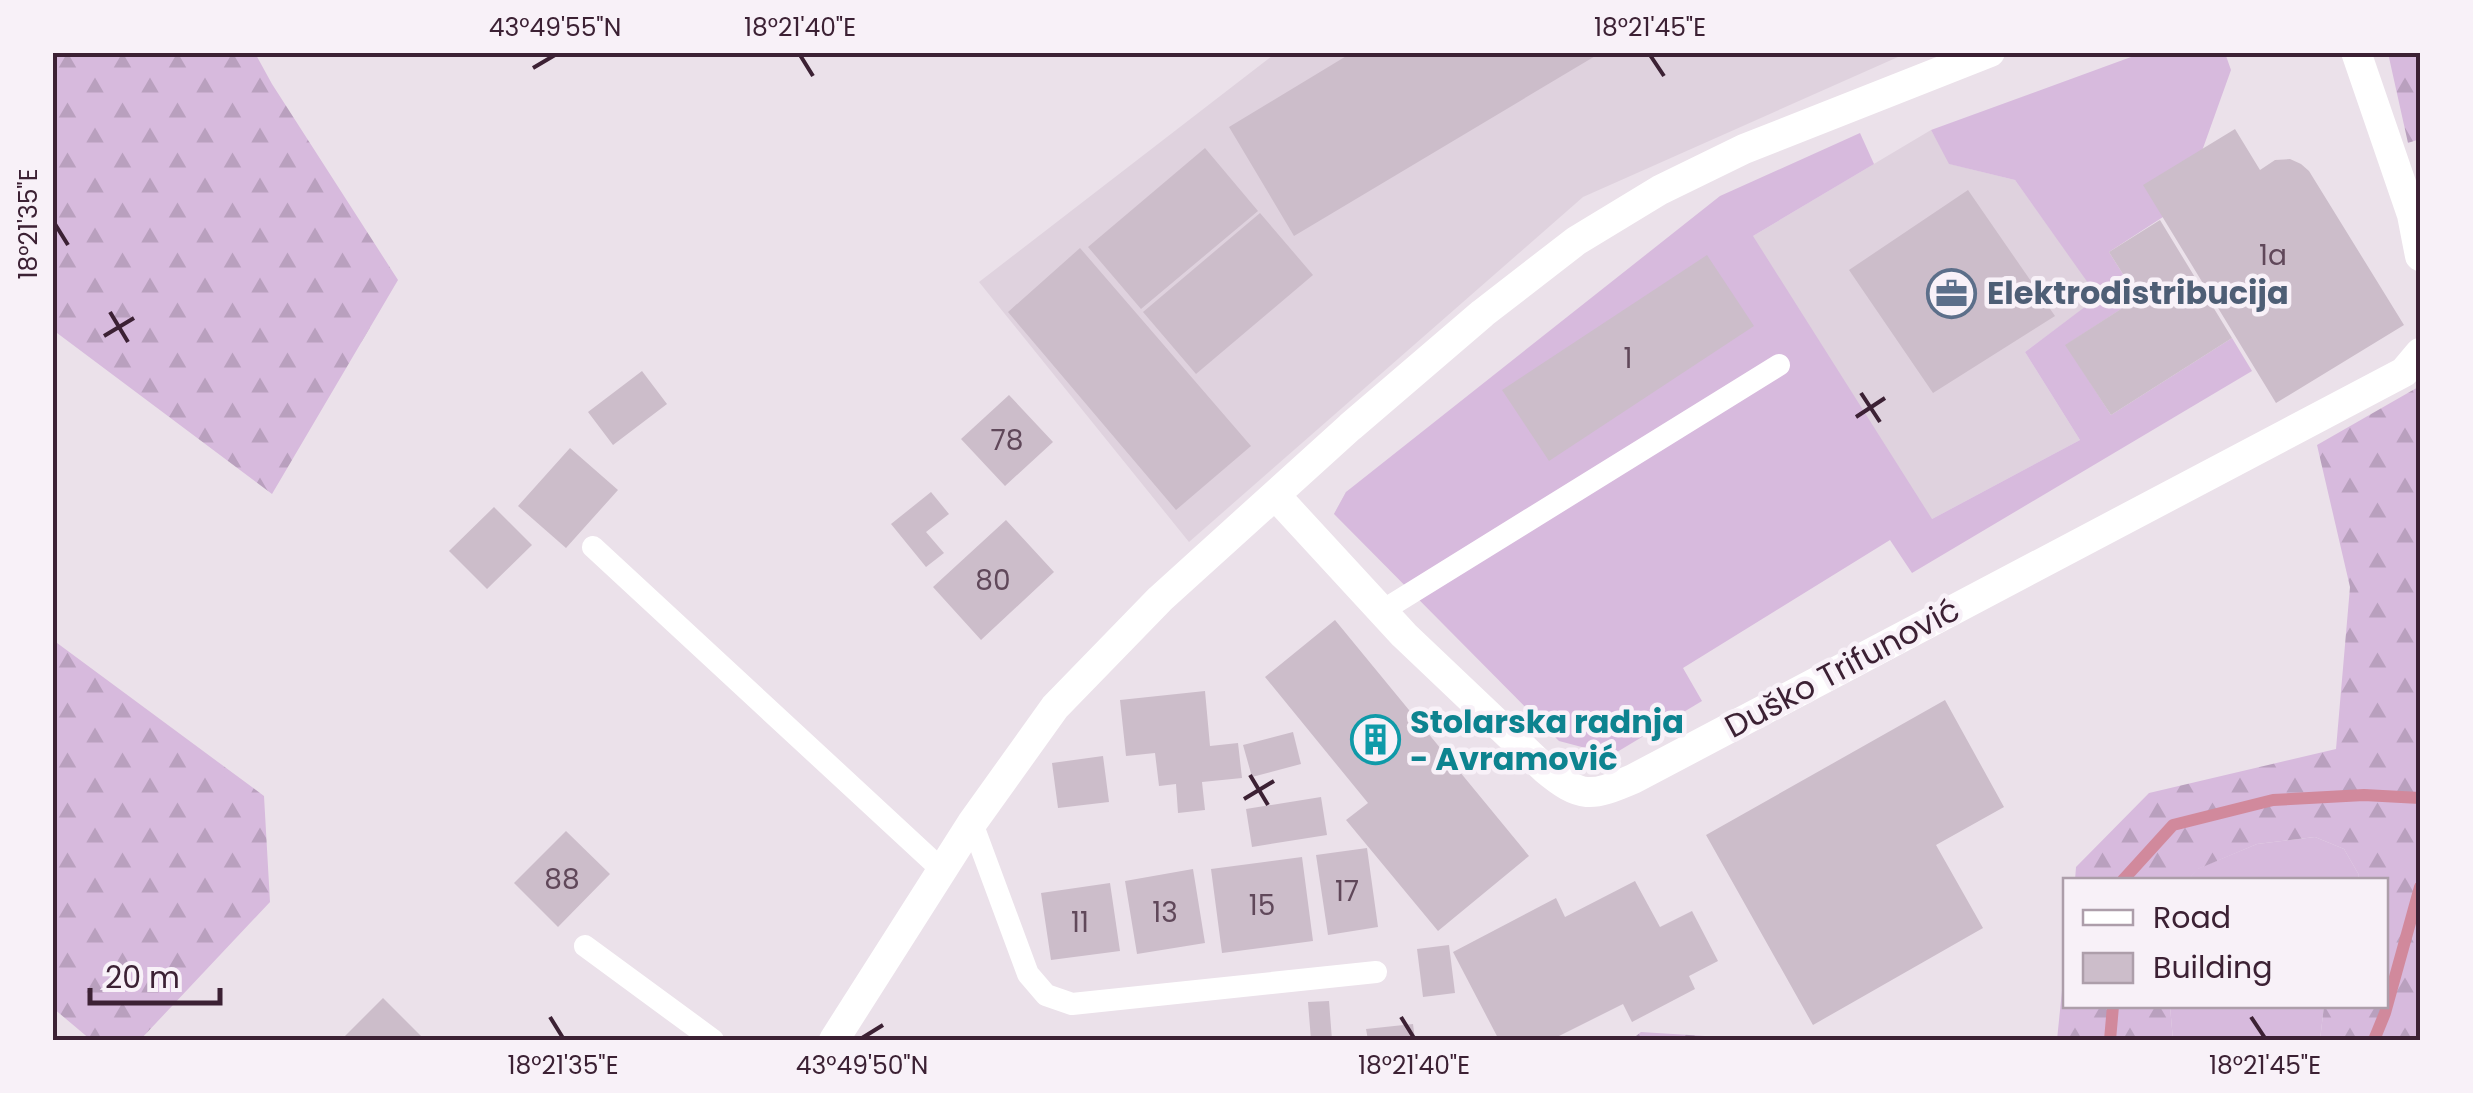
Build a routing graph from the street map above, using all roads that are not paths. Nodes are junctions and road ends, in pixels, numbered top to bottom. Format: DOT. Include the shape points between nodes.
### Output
graph roads {
  1 [pos="1990,52"];
  2 [pos="2356,52"];
  3 [pos="2420,256"];
  4 [pos="2420,353"];
  5 [pos="1779,365"];
  6 [pos="1274,494"];
  7 [pos="594,547"];
  8 [pos="1382,611"];
  9 [pos="972,823"];
  10 [pos="942,870"];
  11 [pos="585,946"];
  12 [pos="1376,972"];
  13 [pos="713,1040"];
  14 [pos="834,1040"];
  1 -- 6 [label="street" via="1744,149 1576,241"];
  2 -- 3 [label="street"];
  4 -- 8 [label="street, Duško Trifunović" via="2404,372 1607,790 1588,794 1565,785"];
  5 -- 8 [label="lane"];
  6 -- 8 [label="street, Duško Trifunović"];
  6 -- 9 [label="street" via="1055,707"];
  7 -- 10 [label="lane"];
  9 -- 10 [label="street"];
  9 -- 12 [label="lane" via="1028,974 1058,1000 1072,1004"];
  10 -- 14 [label="street"];
  11 -- 13 [label="lane"];
}
